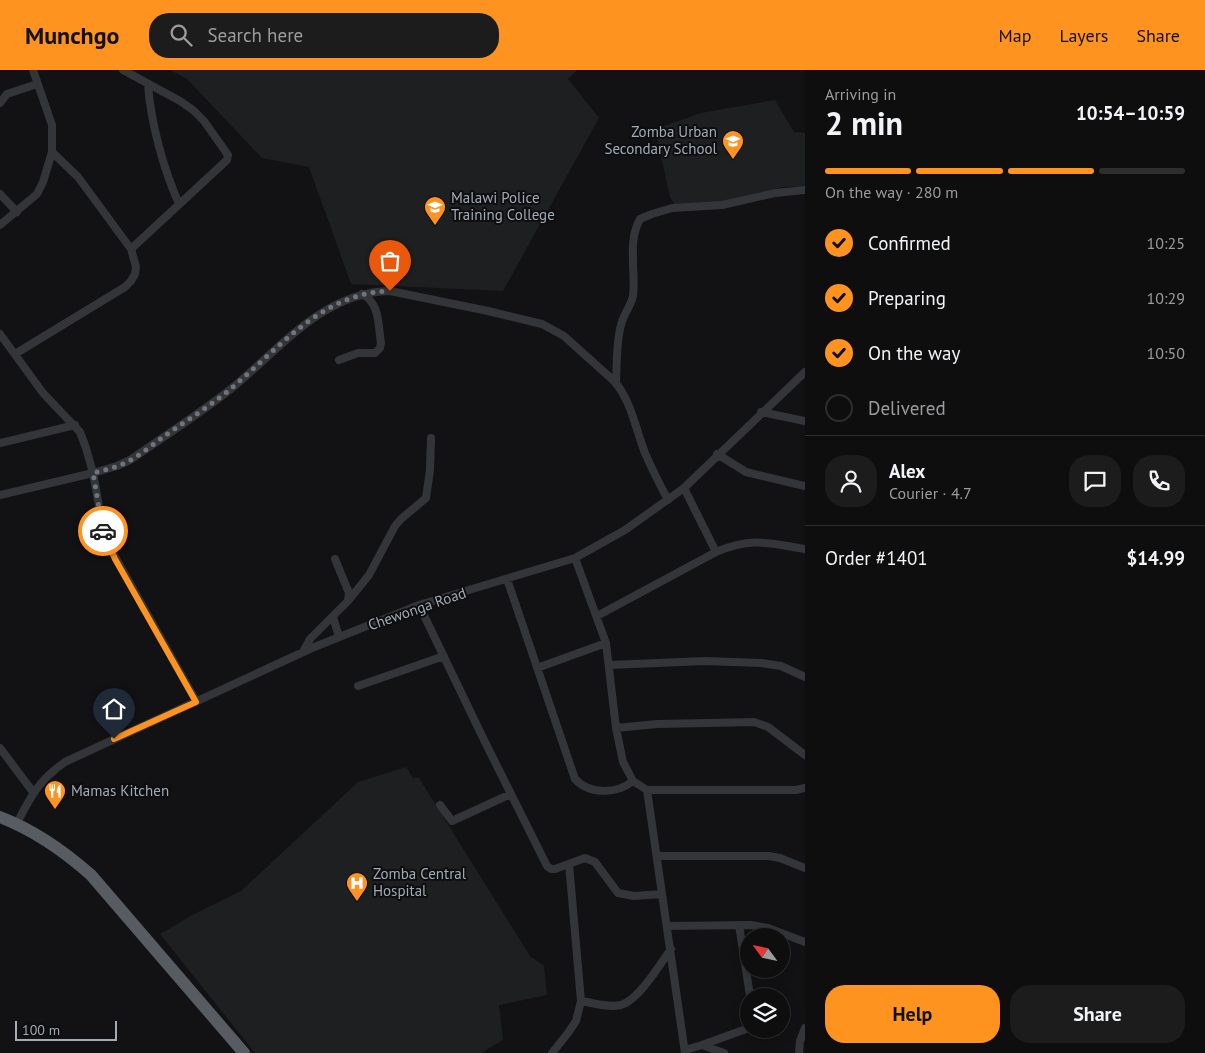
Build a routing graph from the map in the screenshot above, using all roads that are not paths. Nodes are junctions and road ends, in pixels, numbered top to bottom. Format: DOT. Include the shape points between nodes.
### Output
graph roads {
  1 [pos="33,70"];
  2 [pos="123,70"];
  3 [pos="37,84"];
  4 [pos="148,85"];
  5 [pos="0,103"];
  6 [pos="52,152"];
  7 [pos="805,190"];
  8 [pos="0,194"];
  9 [pos="179,204"];
  10 [pos="17,212"];
  11 [pos="0,225"];
  12 [pos="131,249"];
  13 [pos="362,294"];
  14 [pos="0,334"];
  15 [pos="15,354"];
  16 [pos="339,360"];
  17 [pos="805,372"];
  18 [pos="616,384"];
  19 [pos="761,412"];
  20 [pos="805,421"];
  21 [pos="75,425"];
  22 [pos="431,438"];
  23 [pos="0,444"];
  24 [pos="718,454"];
  25 [pos="93,473"];
  26 [pos="805,486"];
  27 [pos="684,488"];
  28 [pos="0,495"];
  29 [pos="668,500"];
  30 [pos="805,549"];
  31 [pos="716,552"];
  32 [pos="575,558"];
  33 [pos="335,559"];
  34 [pos="507,579"];
  35 [pos="348,601"];
  36 [pos="419,605"];
  37 [pos="597,616"];
  38 [pos="333,617"];
  39 [pos="339,637"];
  40 [pos="606,643"];
  41 [pos="303,652"];
  42 [pos="444,656"];
  43 [pos="610,665"];
  44 [pos="537,668"];
  45 [pos="805,677"];
  46 [pos="358,686"];
  47 [pos="196,702"];
  48 [pos="616,728"];
  49 [pos="0,748"];
  50 [pos="805,755"];
  51 [pos="633,781"];
  52 [pos="805,788"];
  53 [pos="647,790"];
  54 [pos="33,792"];
  55 [pos="510,794"];
  56 [pos="440,804"];
  57 [pos="0,817"];
  58 [pos="17,823"];
  59 [pos="657,856"];
  60 [pos="569,864"];
  61 [pos="805,868"];
  62 [pos="662,894"];
  63 [pos="740,925"];
  64 [pos="667,926"];
  65 [pos="805,942"];
  66 [pos="671,949"];
  67 [pos="749,988"];
  68 [pos="581,1001"];
  69 [pos="805,1028"];
  70 [pos="740,1031"];
  71 [pos="702,1046"];
  72 [pos="685,1052"];
  73 [pos="244,1053"];
  74 [pos="552,1053"];
  75 [pos="724,1053"];
  76 [pos="799,1053"];
  1 -- 3 [label="street"];
  2 -- 4 [label="street"];
  3 -- 5 [label="street" via="7,94"];
  3 -- 6 [label="street" via="52,124"];
  4 -- 9 [label="street" via="157,135"];
  4 -- 9 [label="street" via="193,110 228,155"];
  6 -- 10 [label="street" via="37,194"];
  6 -- 12 [label="street" via="78,177"];
  7 -- 18 [label="street" via="722,205 672,208 640,219 632,256 633,295 619,332"];
  8 -- 10 [label="street"];
  9 -- 12 [label="street"];
  10 -- 11 [label="street"];
  12 -- 15 [label="street" via="135,274 125,287"];
  13 -- 16 [label="street" via="374,304 380,348 375,353 358,353"];
  13 -- 18 [label="street" via="400,292 542,324 564,336"];
  13 -- 25 [label="street" via="325,310 303,325 229,391 130,460"];
  14 -- 15 [label="street"];
  15 -- 21 [label="street" via="43,393"];
  17 -- 19 [label="street, Chewonga Road"];
  18 -- 29 [label="street"];
  19 -- 20 [label="street"];
  19 -- 24 [label="street, Chewonga Road"];
  21 -- 23 [label="street"];
  21 -- 25 [label="street" via="83,438"];
  22 -- 35 [label="street" via="426,498 395,526 369,575"];
  24 -- 26 [label="street" via="746,472"];
  24 -- 27 [label="street, Chewonga Road"];
  25 -- 28 [label="street"];
  25 -- 47 [label="street" via="103,531 110,548"];
  27 -- 29 [label="street, Chewonga Road"];
  27 -- 31 [label="street"];
  29 -- 32 [label="street, Chewonga Road" via="625,530"];
  30 -- 31 [label="street" via="750,542"];
  31 -- 37 [label="street"];
  32 -- 34 [label="street, Chewonga Road"];
  32 -- 37 [label="street"];
  33 -- 35 [label="street" via="349,593"];
  34 -- 36 [label="street, Chewonga Road"];
  34 -- 44 [label="street"];
  35 -- 38 [label="street"];
  36 -- 39 [label="street, Chewonga Road"];
  36 -- 42 [label="street"];
  37 -- 40 [label="street"];
  38 -- 39 [label="street"];
  38 -- 41 [label="street" via="310,639"];
  39 -- 41 [label="street, Chewonga Road"];
  40 -- 43 [label="street"];
  40 -- 44 [label="street"];
  41 -- 47 [label="street, Chewonga Road"];
  42 -- 46 [label="street"];
  42 -- 55 [label="street"];
  43 -- 45 [label="street" via="706,661 761,663 781,666"];
  43 -- 48 [label="street"];
  44 -- 51 [label="street" via="575,779 586,788 608,791"];
  47 -- 54 [label="street, Chewonga Road" via="65,762"];
  48 -- 50 [label="street" via="754,722 768,727"];
  48 -- 51 [label="street" via="623,762"];
  49 -- 54 [label="street"];
  51 -- 53 [label="street"];
  52 -- 53 [label="street"];
  53 -- 59 [label="street"];
  54 -- 58 [label="street, Chewonga Road"];
  55 -- 56 [label="street" via="452,822"];
  55 -- 60 [label="street" via="547,866 553,869"];
  57 -- 58 [label="highway"];
  58 -- 73 [label="highway" via="53,844 91,875"];
  59 -- 61 [label="street" via="769,856"];
  59 -- 62 [label="street"];
  60 -- 62 [label="street" via="585,858 595,862 618,893 624,896"];
  60 -- 68 [label="street"];
  62 -- 64 [label="street"];
  63 -- 64 [label="street"];
  63 -- 65 [label="street" via="768,928"];
  63 -- 67 [label="street"];
  64 -- 66 [label="street"];
  66 -- 68 [label="street" via="644,986 622,1005"];
  66 -- 72 [label="street"];
  68 -- 74 [label="street" via="576,1021"];
  69 -- 76 [label="street"];
  70 -- 71 [label="street"];
  71 -- 72 [label="street"];
  71 -- 75 [label="street"];
}
